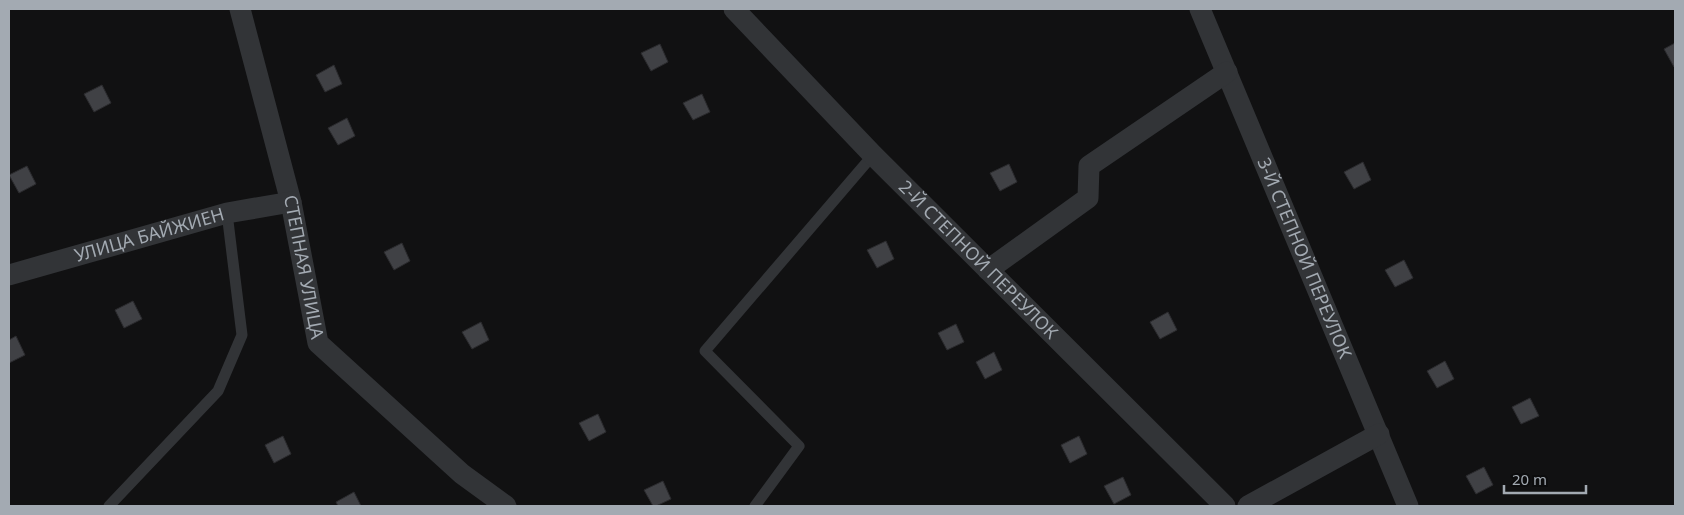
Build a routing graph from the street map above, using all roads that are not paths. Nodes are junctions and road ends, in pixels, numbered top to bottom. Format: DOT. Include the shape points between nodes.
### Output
graph roads {
  1 [pos="240,9"];
  2 [pos="734,9"];
  3 [pos="1200,9"];
  4 [pos="1226,72"];
  5 [pos="873,155"];
  6 [pos="291,202"];
  7 [pos="227,213"];
  8 [pos="988,270"];
  9 [pos="9,274"];
  10 [pos="1379,434"];
  11 [pos="109,506"];
  12 [pos="506,506"];
  13 [pos="755,506"];
  14 [pos="1225,506"];
  15 [pos="1248,506"];
  16 [pos="1408,506"];
  1 -- 6 [label="street, СТЕПНАЯ УЛИЦА"];
  2 -- 5 [label="street, 2-Й СТЕПНОЙ ПЕРЕУЛОК"];
  3 -- 4 [label="street, 3-Й СТЕПНОЙ ПЕРЕУЛОК"];
  4 -- 8 [label="street" via="1089,166 1088,198"];
  4 -- 10 [label="street, 3-Й СТЕПНОЙ ПЕРЕУЛОК"];
  5 -- 8 [label="street, 2-Й СТЕПНОЙ ПЕРЕУЛОК"];
  5 -- 13 [label="lane" via="705,351 799,446"];
  6 -- 7 [label="street, УЛИЦА БАЙЖИЕН"];
  6 -- 12 [label="street, СТЕПНАЯ УЛИЦА" via="318,344 462,474"];
  7 -- 9 [label="street, УЛИЦА БАЙЖИЕН"];
  7 -- 11 [label="lane" via="242,335 218,390"];
  8 -- 14 [label="street, 2-Й СТЕПНОЙ ПЕРЕУЛОК"];
  10 -- 15 [label="street"];
  10 -- 16 [label="street, 3-Й СТЕПНОЙ ПЕРЕУЛОК"];
}
